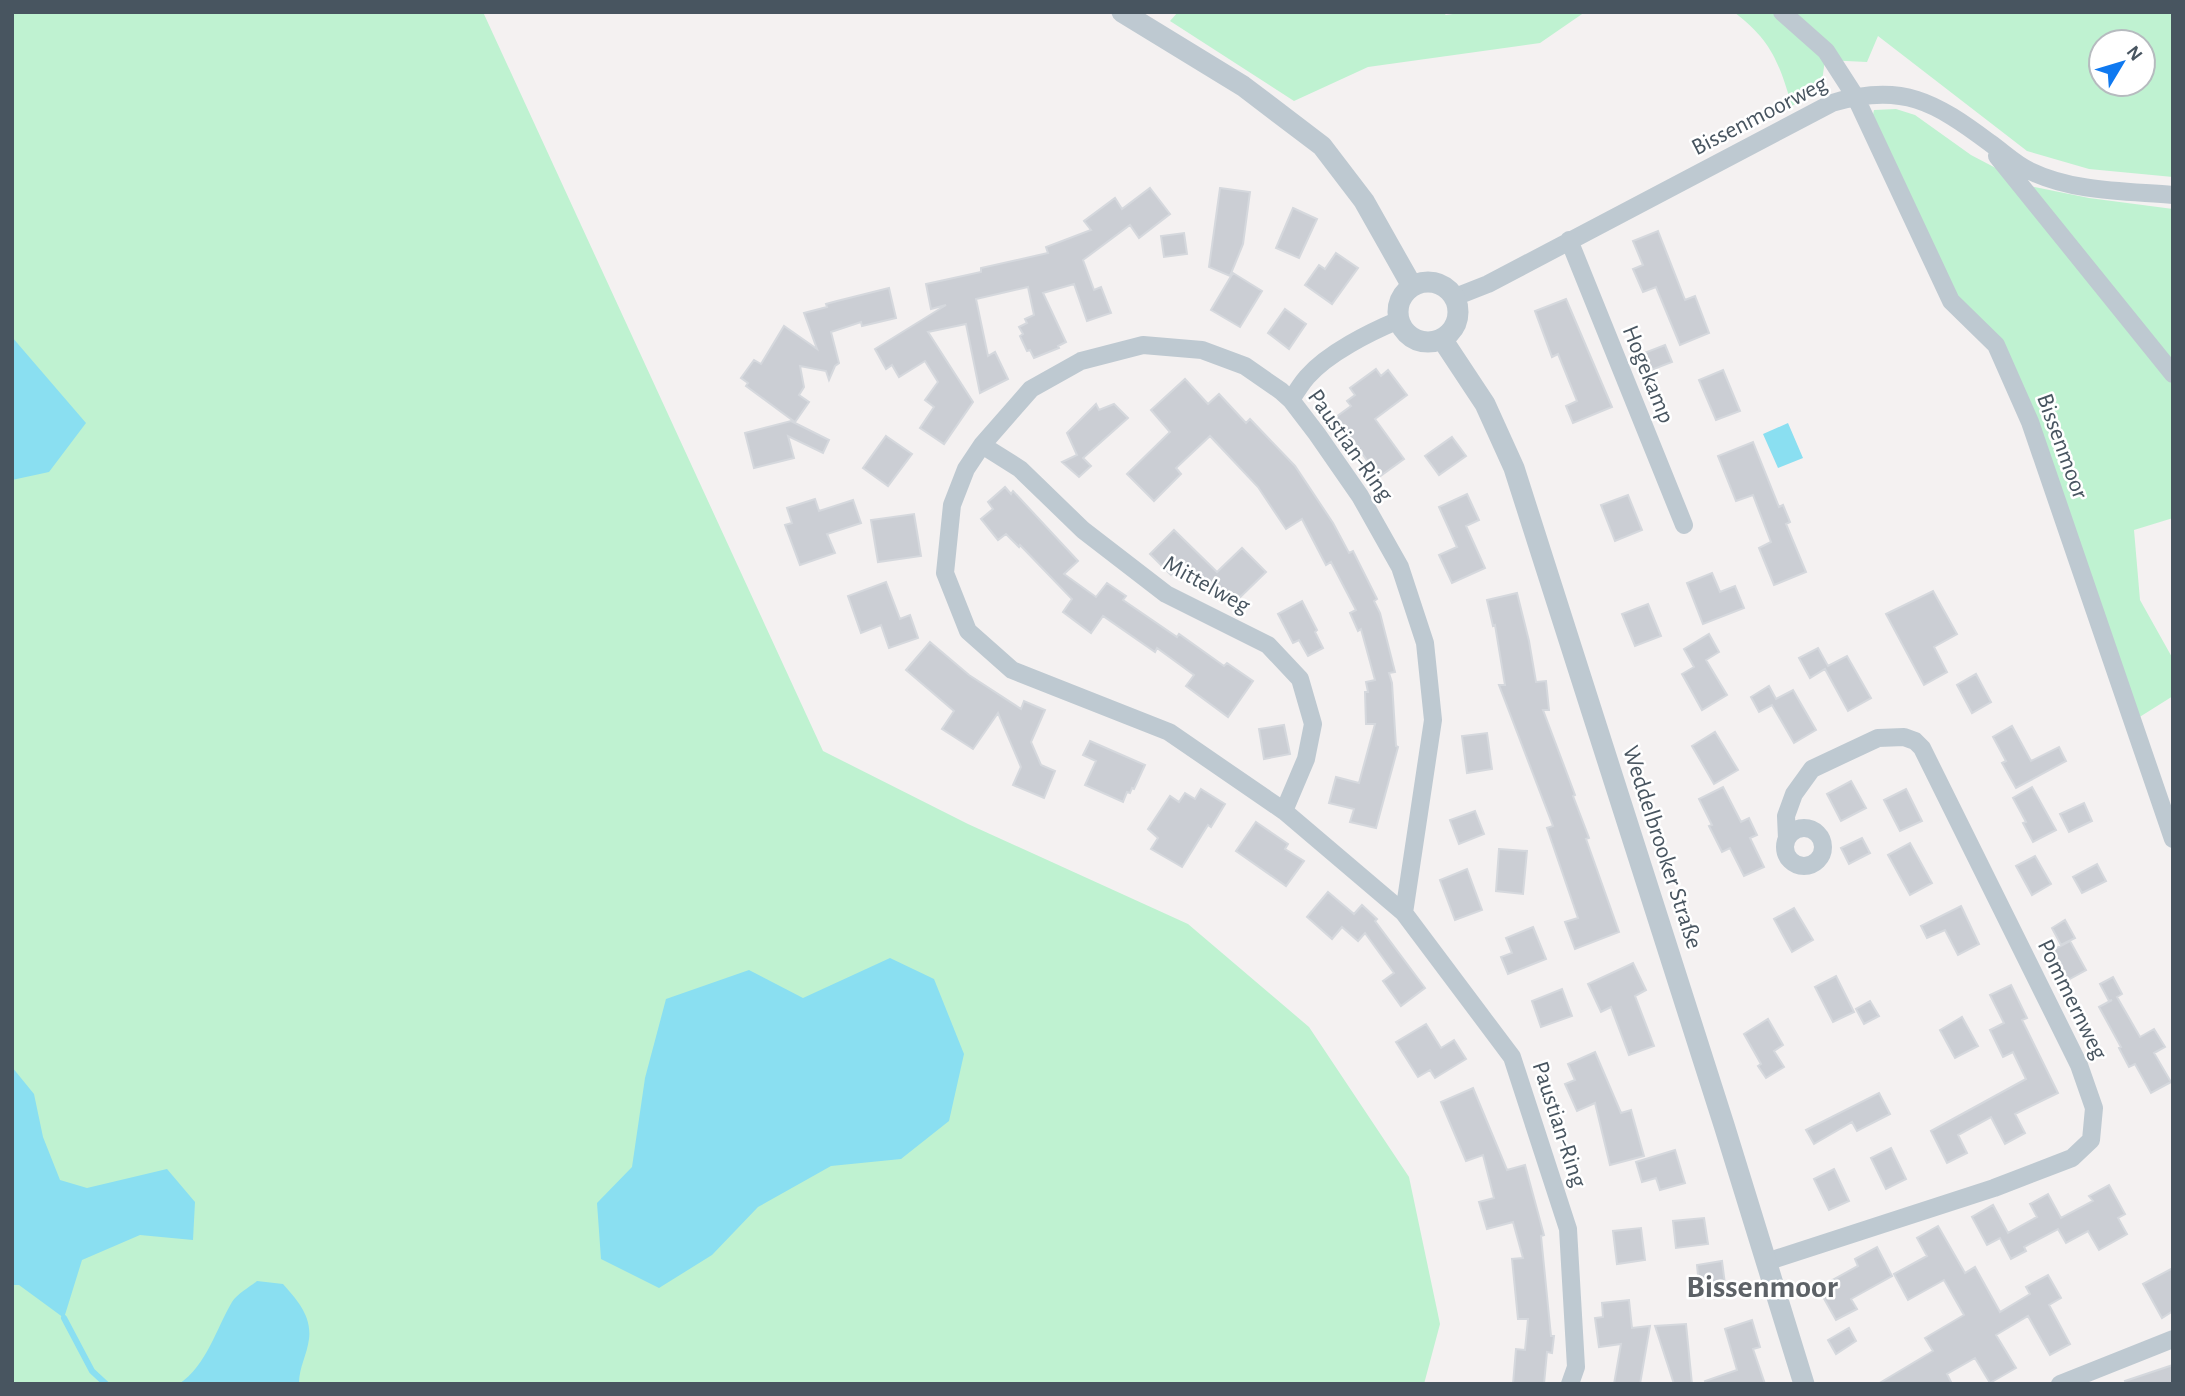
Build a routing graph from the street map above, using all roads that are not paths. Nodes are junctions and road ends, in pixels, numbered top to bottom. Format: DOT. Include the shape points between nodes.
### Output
graph roads {
  1 [pos="1122,12"];
  2 [pos="1782,12"];
  3 [pos="1855,96"];
  4 [pos="1982,137"];
  5 [pos="2173,195"];
  6 [pos="1569,240"];
  7 [pos="1412,286"];
  8 [pos="1455,297"];
  9 [pos="1399,320"];
  10 [pos="1442,339"];
  11 [pos="2173,374"];
  12 [pos="1290,400"];
  13 [pos="982,445"];
  14 [pos="1684,525"];
  15 [pos="1284,811"];
  16 [pos="1787,839"];
  17 [pos="2173,839"];
  18 [pos="1404,913"];
  19 [pos="1766,1262"];
  20 [pos="2173,1339"];
  21 [pos="1570,1384"];
  22 [pos="1804,1384"];
  23 [pos="2060,1384"];
  1 -- 7 [label="street" via="1243,86 1322,146 1364,201"];
  2 -- 3 [label="street, Bissenmoor" via="1826,51"];
  3 -- 4 [label="street, Bissenmoorweg" via="1892,93 1927,101"];
  3 -- 6 [label="street, Bissenmoorweg" via="1832,103"];
  3 -- 17 [label="street, Bissenmoor" via="1951,301 1996,345 2030,422"];
  4 -- 5 [label="street, Bissenmoorweg" via="2029,171 2079,187"];
  4 -- 11 [label="street"];
  6 -- 8 [label="street, Bissenmoorweg"];
  6 -- 14 [label="street, Hogekamp"];
  7 -- 8 [label="street" via="1441,284"];
  7 -- 9 [label="street" via="1400,301"];
  8 -- 10 [label="street" via="1456,325"];
  9 -- 10 [label="street" via="1416,340"];
  9 -- 12 [label="street" via="1319,366"];
  10 -- 19 [label="street, Weddelbrooker Straße" via="1485,404 1514,467"];
  12 -- 13 [label="street, Paustian-Ring" via="1245,366 1212,353 1143,345 1081,361 1031,389"];
  12 -- 18 [label="street, Paustian-Ring" via="1360,496 1387,543 1400,567 1425,643 1433,720"];
  13 -- 15 [label="street, Mittelweg" via="1020,469 1083,530 1166,594 1268,645 1300,679 1313,724 1306,759"];
  13 -- 15 [label="street, Paustian-Ring" via="952,505 945,573 968,631 1012,670 1169,732"];
  15 -- 18 [label="street, Paustian-Ring"];
  16 -- 19 [label="street, Pommernweg" via="1786,816 1794,794 1812,769 1878,738 1915,741 2079,1065 2094,1108 2091,1140 2072,1157 1994,1188"];
  18 -- 21 [label="street, Paustian-Ring" via="1512,1057 1568,1229 1576,1367"];
  19 -- 22 [label="street, Weddelbrooker Straße"];
  20 -- 23 [label="street"];
}
